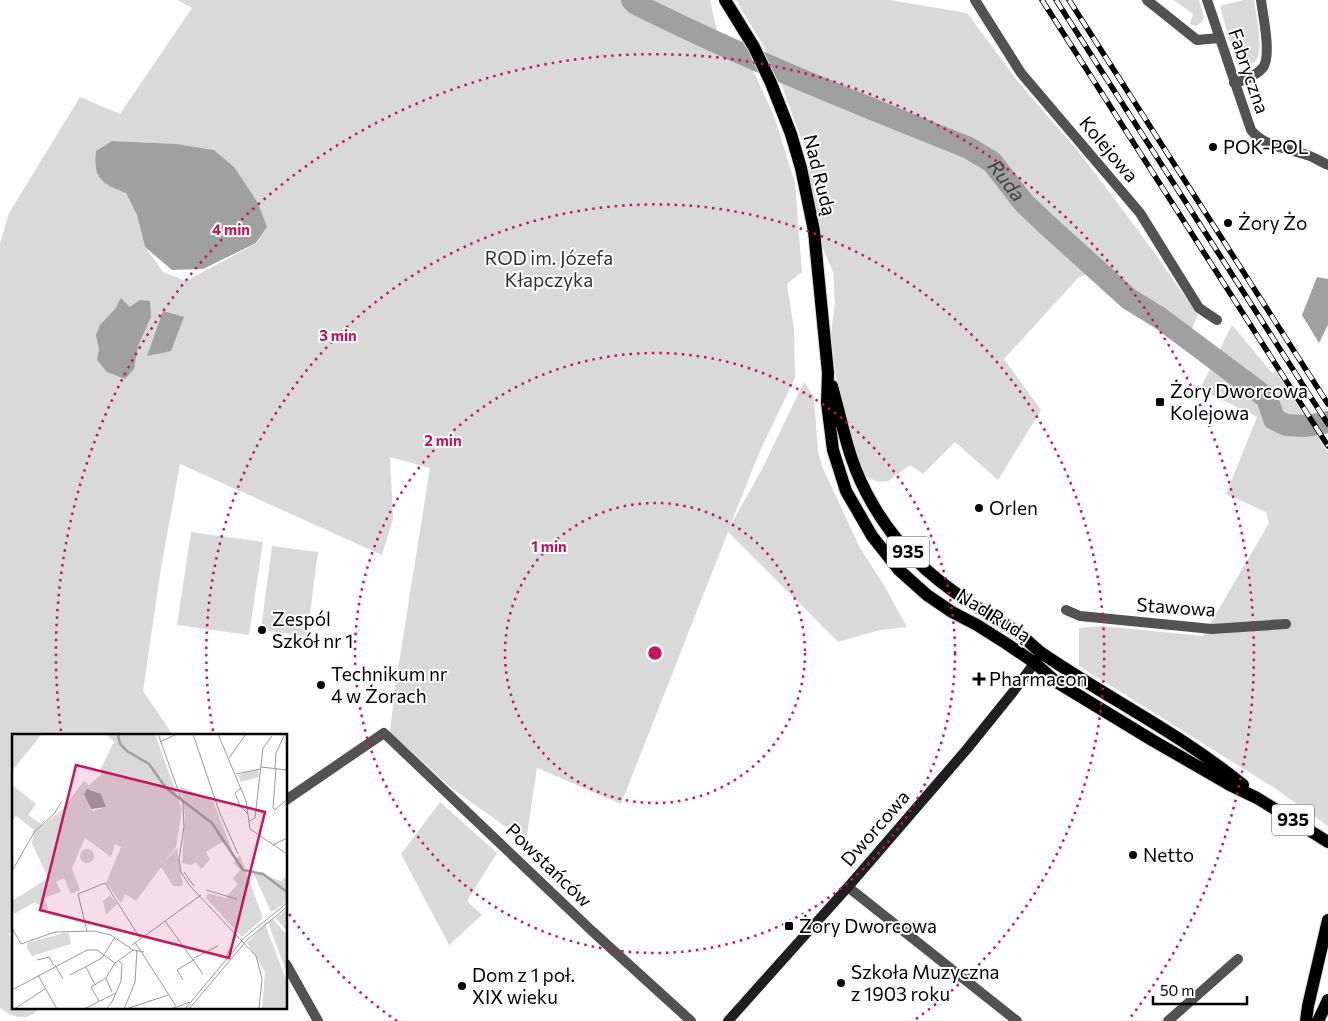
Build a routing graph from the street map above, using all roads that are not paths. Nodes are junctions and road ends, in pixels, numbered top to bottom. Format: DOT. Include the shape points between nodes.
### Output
graph roads {
  1 [pos="725,0"];
  2 [pos="975,0"];
  3 [pos="1146,0"];
  4 [pos="1207,0"];
  5 [pos="1261,0"];
  6 [pos="1219,38"];
  7 [pos="1234,83"];
  8 [pos="1328,166"];
  9 [pos="1217,320"];
  10 [pos="828,374"];
  11 [pos="1066,610"];
  12 [pos="1286,624"];
  13 [pos="1038,658"];
  14 [pos="288,799"];
  15 [pos="1328,842"];
  16 [pos="848,887"];
  17 [pos="1328,920"];
  18 [pos="1238,959"];
  19 [pos="288,968"];
  20 [pos="1328,1000"];
  21 [pos="318,1021"];
  22 [pos="691,1021"];
  23 [pos="728,1021"];
  24 [pos="1017,1021"];
  25 [pos="1168,1021"];
  26 [pos="1306,1021"];
  27 [pos="1318,1021"];
  1 -- 10 [label="main road, Nad Rudą / 935" via="771,82 796,149 814,231"];
  2 -- 9 [label="street, Kolejowa" via="1021,73 1140,212 1199,308"];
  3 -- 6 [label="street" via="1197,40"];
  4 -- 6 [label="street, Fabryczna"];
  5 -- 7 [label="street" via="1267,58 1263,68"];
  6 -- 7 [label="street, Fabryczna"];
  7 -- 8 [label="street, Fabryczna" via="1255,136"];
  10 -- 13 [label="main road, Nad Rudą / 935" via="852,464 881,518 904,548 943,584 1015,631"];
  10 -- 13 [label="main road, Nad Rudą / 935" via="829,420 836,462 846,490 876,542 899,570 927,595"];
  11 -- 12 [label="street, Stawowa" via="1080,616 1212,629"];
  13 -- 15 [label="main road, Nad Rudą / 935" via="1176,736 1257,798"];
  13 -- 16 [label="street, Dworcowa" via="967,749"];
  14 -- 22 [label="street, Powstańców" via="384,733"];
  16 -- 23 [label="street, Dworcowa"];
  16 -- 24 [label="street"];
  17 -- 26 [label="main road"];
  18 -- 25 [label="street"];
  19 -- 21 [label="street"];
  20 -- 27 [label="main road"];
}
